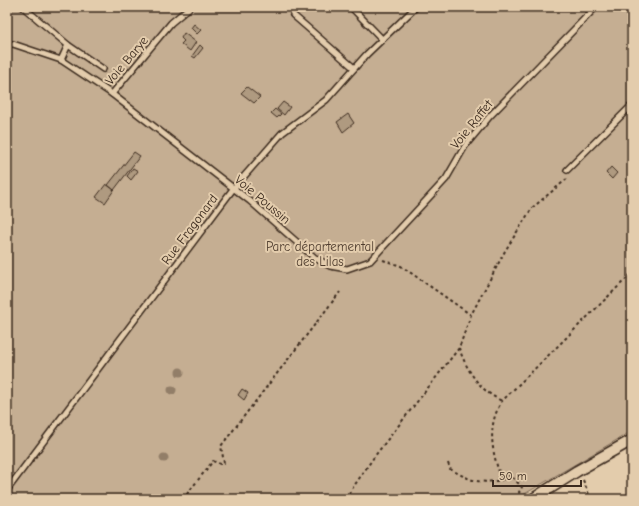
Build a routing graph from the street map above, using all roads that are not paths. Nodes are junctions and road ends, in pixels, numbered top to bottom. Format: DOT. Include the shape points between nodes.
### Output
graph roads {
  1 [pos="23,7"];
  2 [pos="190,7"];
  3 [pos="351,7"];
  4 [pos="416,7"];
  5 [pos="596,7"];
  6 [pos="294,15"];
  7 [pos="382,39"];
  8 [pos="7,44"];
  9 [pos="68,45"];
  10 [pos="61,60"];
  11 [pos="354,68"];
  12 [pos="103,69"];
  13 [pos="112,94"];
  14 [pos="632,105"];
  15 [pos="567,170"];
  16 [pos="233,189"];
  17 [pos="370,261"];
  18 [pos="632,440"];
  19 [pos="8,487"];
  20 [pos="534,499"];
  1 -- 9 [label="lane"];
  2 -- 13 [label="lane, Voie Barye" via="171,23"];
  3 -- 7 [label="lane"];
  4 -- 7 [label="lane, Rue Fragonard"];
  5 -- 17 [label="lane, Voie Raffet" via="490,116 465,146 446,179"];
  6 -- 11 [label="lane"];
  7 -- 11 [label="lane, Rue Fragonard"];
  8 -- 10 [label="lane, Voie Barye"];
  9 -- 10 [label="lane"];
  9 -- 12 [label="lane"];
  10 -- 13 [label="lane, Voie Barye"];
  11 -- 16 [label="lane, Rue Fragonard" via="326,100 282,133"];
  13 -- 16 [label="lane, Voie Poussin"];
  14 -- 15 [label="lane"];
  16 -- 17 [label="lane, Voie Poussin" via="315,258 347,269"];
  16 -- 19 [label="lane, Rue Fragonard"];
  18 -- 20 [label="street"];
}
